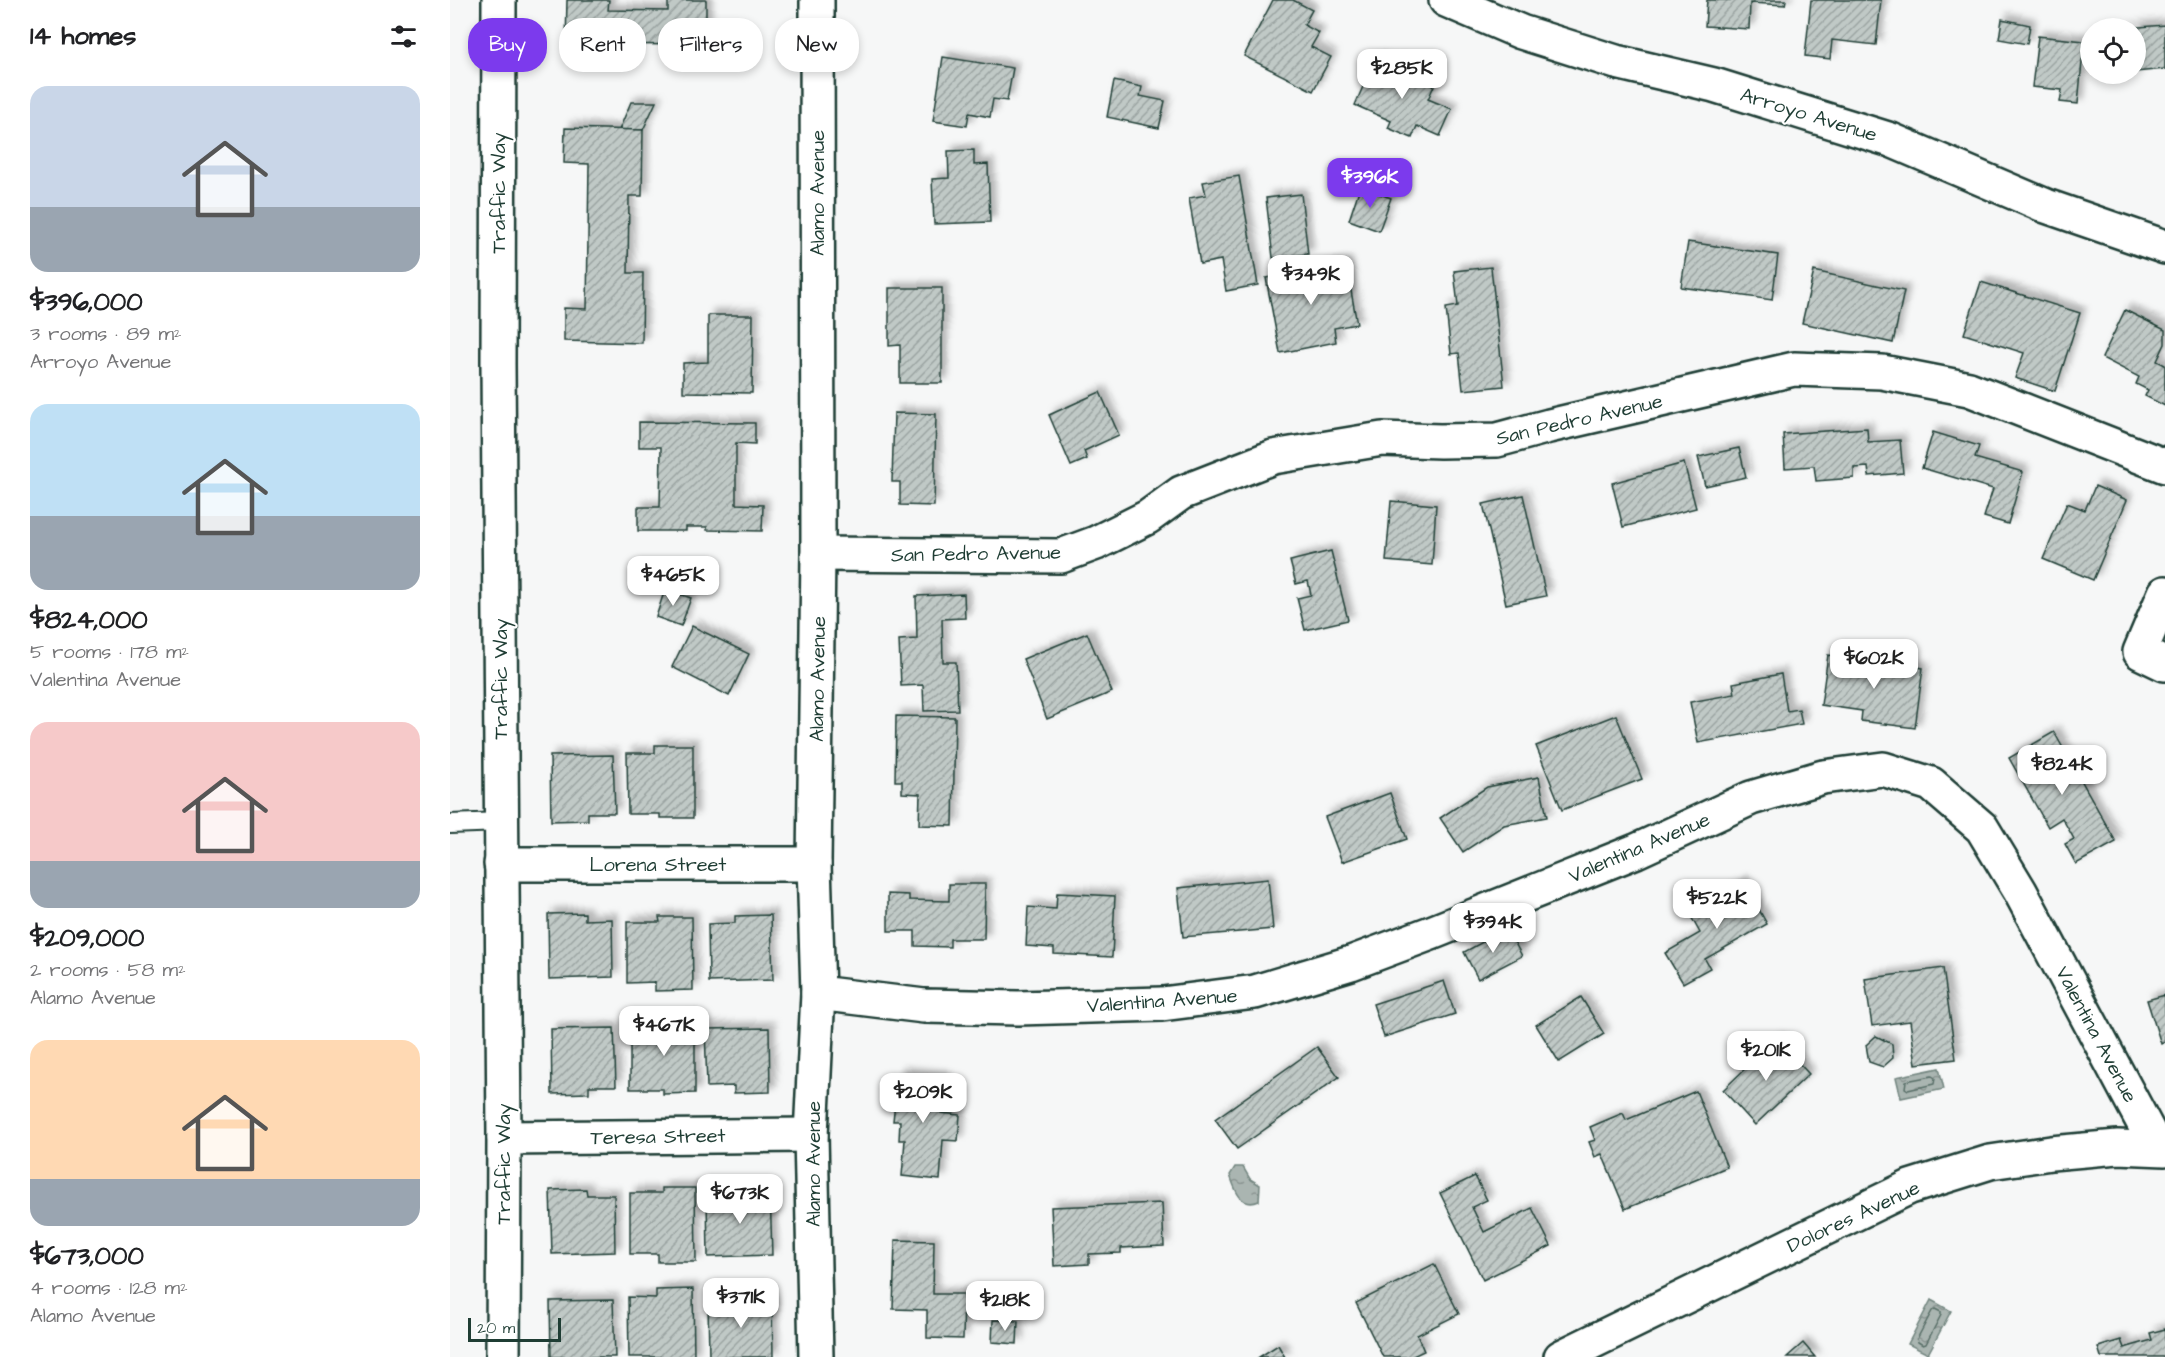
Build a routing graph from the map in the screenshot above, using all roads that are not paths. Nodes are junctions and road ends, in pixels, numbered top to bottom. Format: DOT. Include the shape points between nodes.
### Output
graph roads {
  1 [pos="499,0"];
  2 [pos="816,0"];
  3 [pos="1446,0"];
  4 [pos="2165,248"];
  5 [pos="2165,466"];
  6 [pos="818,554"];
  7 [pos="2165,592"];
  8 [pos="2165,664"];
  9 [pos="501,822"];
  10 [pos="450,824"];
  11 [pos="501,864"];
  12 [pos="814,864"];
  13 [pos="818,993"];
  14 [pos="811,1135"];
  15 [pos="504,1138"];
  16 [pos="2161,1149"];
  17 [pos="503,1357"];
  18 [pos="816,1357"];
  19 [pos="1562,1357"];
  1 -- 9 [label="street, Traffic Way"];
  2 -- 6 [label="street, Alamo Avenue"];
  3 -- 4 [label="street, Arroyo Avenue" via="1521,32 1616,62 1714,85 1891,140 2046,206"];
  5 -- 6 [label="street, San Pedro Avenue" via="1969,389 1882,372 1794,369 1497,440 1382,439 1273,457 1181,493 1148,517 1061,556"];
  6 -- 12 [label="street, Alamo Avenue"];
  7 -- 8 [label="street" via="2140,652"];
  9 -- 10 [label="lane"];
  9 -- 11 [label="street, Traffic Way"];
  11 -- 12 [label="street, Lorena Street"];
  11 -- 15 [label="street, Traffic Way"];
  12 -- 13 [label="street, Alamo Avenue"];
  13 -- 14 [label="street, Alamo Avenue"];
  13 -- 16 [label="street, Valentina Avenue" via="924,1006 1018,1008 1162,1004 1255,992 1351,963 1431,933 1636,851 1751,798 1823,777 1883,769 1931,784 1982,828"];
  14 -- 15 [label="street, Teresa Street"];
  14 -- 18 [label="street, Alamo Avenue"];
  15 -- 17 [label="street, Traffic Way"];
  16 -- 19 [label="street, Dolores Avenue" via="2118,1147 1990,1162 1910,1187"];
}
